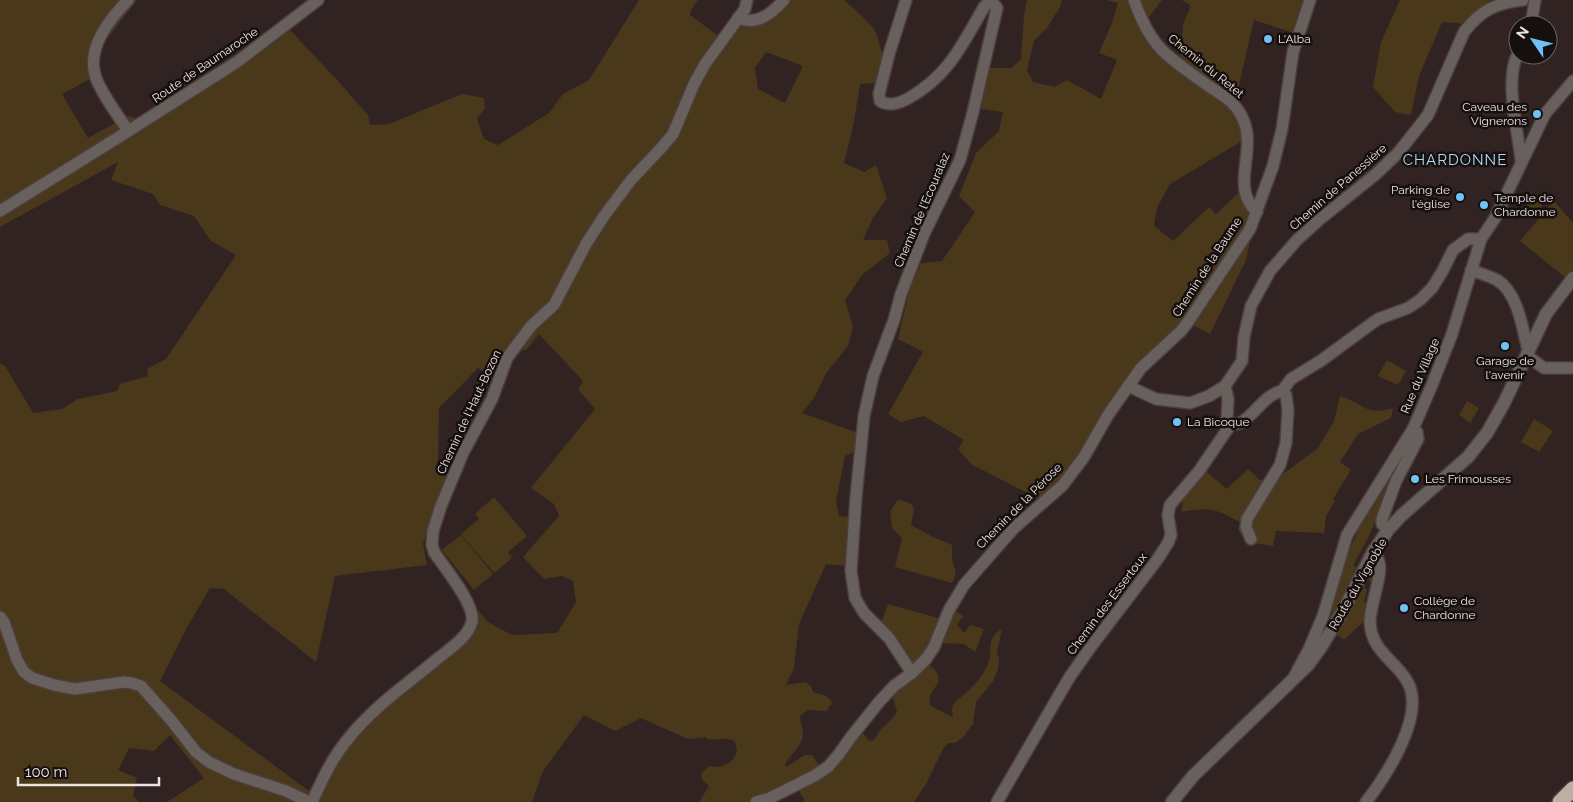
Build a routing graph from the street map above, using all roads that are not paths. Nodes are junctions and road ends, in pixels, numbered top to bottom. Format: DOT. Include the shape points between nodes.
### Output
graph roads {
  1 [pos="128,0"];
  2 [pos="318,0"];
  3 [pos="747,0"];
  4 [pos="784,0"];
  5 [pos="906,0"];
  6 [pos="1134,0"];
  7 [pos="1310,0"];
  8 [pos="1523,0"];
  9 [pos="1535,0"];
  10 [pos="1533,15"];
  11 [pos="738,18"];
  12 [pos="1515,65"];
  13 [pos="1572,83"];
  14 [pos="128,131"];
  15 [pos="1521,162"];
  16 [pos="0,211"];
  17 [pos="1257,212"];
  18 [pos="1481,239"];
  19 [pos="1471,270"];
  20 [pos="1573,278"];
  21 [pos="1527,352"];
  22 [pos="1573,368"];
  23 [pos="1128,386"];
  24 [pos="1225,386"];
  25 [pos="1282,391"];
  26 [pos="1232,424"];
  27 [pos="1413,429"];
  28 [pos="1388,530"];
  29 [pos="1251,539"];
  30 [pos="1373,552"];
  31 [pos="0,618"];
  32 [pos="912,673"];
  33 [pos="1292,682"];
  34 [pos="1573,789"];
  35 [pos="310,802"];
  36 [pos="756,802"];
  37 [pos="997,802"];
  38 [pos="1172,802"];
  39 [pos="1366,802"];
  40 [pos="1560,802"];
  1 -- 14 [label="street" via="99,38 93,60 95,75"];
  2 -- 14 [label="street, Route de Baumaroche" via="237,62"];
  3 -- 11 [label="street, Chemin de l'Haut-Bozon"];
  4 -- 11 [label="street" via="775,10 757,20 746,22"];
  5 -- 32 [label="street, Chemin de l'Ecouralaz" via="879,94 880,101 886,105 902,102 925,89 959,50 984,7 993,3 997,8 960,160 924,234 901,294 873,376 864,416 851,571 855,598 864,613 889,638"];
  6 -- 17 [label="street, Chemin du Retet" via="1161,50 1231,101 1242,115 1248,139 1244,191 1248,203"];
  7 -- 17 [label="street, Chemin de la Baume" via="1293,52 1273,166"];
  8 -- 24 [label="street, Chemin de Panessière" via="1492,6 1473,20 1464,32 1428,115 1398,153 1297,240 1270,271 1251,306 1242,360"];
  9 -- 10 [label="street"];
  11 -- 35 [label="street, Chemin de l'Haut-Bozon" via="705,64 673,134 631,180 604,216 554,305 532,326 507,358 492,399 462,453 441,506 432,545 468,602 472,616 470,627 358,728 331,763"];
  12 -- 15 [label="street" via="1512,94"];
  13 -- 15 [label="street, Rue du Village" via="1545,114"];
  14 -- 16 [label="street, Route de Baumaroche"];
  15 -- 18 [label="street, Rue du Village" via="1495,218"];
  17 -- 23 [label="street, Chemin de la Baume" via="1250,228 1188,322"];
  18 -- 19 [label="street, Rue du Village"];
  18 -- 25 [label="street" via="1468,239 1453,250 1432,288 1419,301 1378,319 1291,379"];
  19 -- 21 [label="street" via="1507,288 1513,297"];
  19 -- 27 [label="street, Rue du Village" via="1448,347"];
  20 -- 21 [label="street, Route du Vignoble" via="1546,314"];
  21 -- 22 [label="street" via="1544,368"];
  21 -- 28 [label="street, Route du Vignoble" via="1487,433 1468,457"];
  23 -- 24 [label="street, Chemin de Panessière" via="1156,399 1190,403"];
  23 -- 32 [label="street, Chemin de la Pérose" via="1062,486 1014,528 964,584 934,647"];
  24 -- 26 [label="street" via="1227,420"];
  25 -- 26 [label="street" via="1240,423"];
  25 -- 29 [label="street" via="1286,395 1288,410 1286,444 1280,465 1247,519 1246,527"];
  26 -- 37 [label="street, Chemin des Essertoux" via="1170,505 1171,535 1168,543 1069,678"];
  27 -- 28 [label="street" via="1418,439 1396,481 1382,519"];
  27 -- 33 [label="street, Rue du Village" via="1348,535 1324,616"];
  28 -- 30 [label="street, Route du Vignoble"];
  30 -- 33 [label="street, Route du Vignoble" via="1321,647"];
  30 -- 39 [label="street" via="1380,563 1380,570 1370,622 1373,640 1407,681 1413,707 1398,753"];
  31 -- 35 [label="street" via="17,660 32,678 75,689 124,682 142,686 196,752 209,762"];
  32 -- 36 [label="street, Chemin de la Pérose" via="879,702 828,767 770,798"];
  33 -- 38 [label="street, Route du Vignoble" via="1193,776"];
  34 -- 40 [label="highway"];
}
